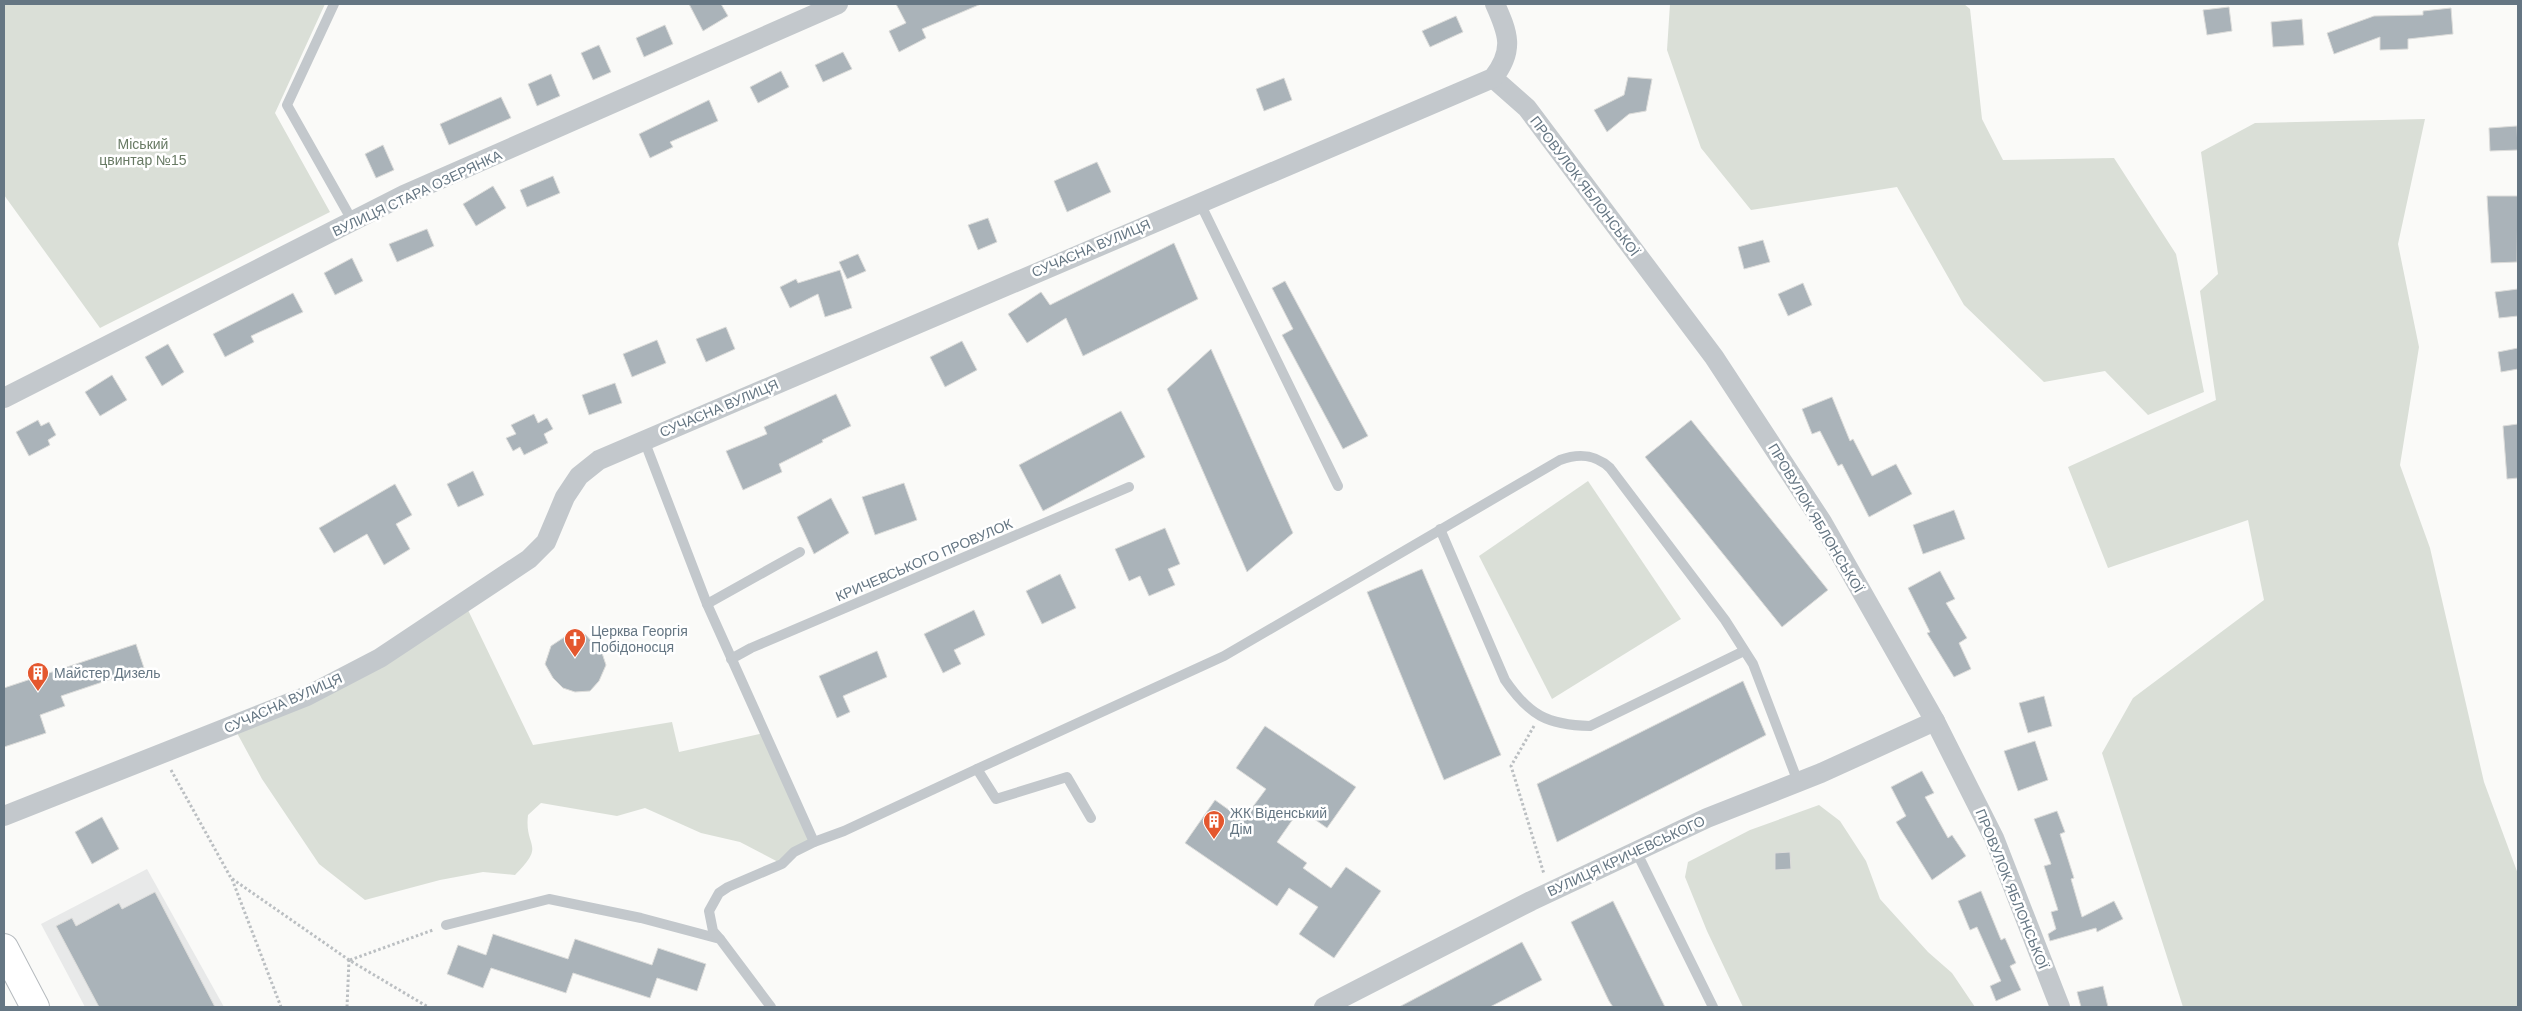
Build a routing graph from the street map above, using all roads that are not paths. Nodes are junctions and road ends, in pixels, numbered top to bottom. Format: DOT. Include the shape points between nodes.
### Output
graph roads {
  1 [pos="334,4"];
  2 [pos="838,4"];
  3 [pos="1495,4"];
  4 [pos="1493,78"];
  5 [pos="1199,201"];
  6 [pos="353,222"];
  7 [pos="4,398"];
  8 [pos="644,440"];
  9 [pos="1338,486"];
  10 [pos="1129,487"];
  11 [pos="1440,528"];
  12 [pos="800,552"];
  13 [pos="707,604"];
  14 [pos="1744,651"];
  15 [pos="731,660"];
  16 [pos="1935,722"];
  17 [pos="977,769"];
  18 [pos="1798,782"];
  19 [pos="4,816"];
  20 [pos="1091,818"];
  21 [pos="814,842"];
  22 [pos="1636,851"];
  23 [pos="446,925"];
  24 [pos="720,939"];
  25 [pos="7,961"];
  26 [pos="35,1007"];
  27 [pos="771,1007"];
  28 [pos="1324,1007"];
  29 [pos="1713,1007"];
  30 [pos="2060,1007"];
  1 -- 6 [label="lane" via="287,104"];
  2 -- 6 [label="street, ВУЛИЦЯ СТАРА ОЗЕРЯНКА" via="404,195"];
  3 -- 4 [label="street" via="1507,34 1508,46"];
  4 -- 5 [label="street, СУЧАСНА ВУЛИЦЯ"];
  4 -- 16 [label="street, ПРОВУЛОК ЯБЛОНСЬКОЇ" via="1527,108 1714,357 1822,522"];
  5 -- 8 [label="street, СУЧАСНА ВУЛИЦЯ"];
  5 -- 9 [label="lane"];
  6 -- 7 [label="street, ВУЛИЦЯ СТАРА ОЗЕРЯНКА"];
  8 -- 13 [label="lane"];
  8 -- 19 [label="street, СУЧАСНА ВУЛИЦЯ" via="599,460 579,476 565,497 546,542 529,559 380,658 307,696"];
  10 -- 15 [label="lane, КРИЧЕВСЬКОГО ПРОВУЛОК" via="752,648"];
  11 -- 14 [label="lane" via="1560,460 1572,456 1593,457 1610,468 1725,620"];
  11 -- 14 [label="lane" via="1504,680 1519,701 1540,717 1564,725 1590,726"];
  11 -- 17 [label="lane" via="1224,656"];
  12 -- 13 [label="lane"];
  13 -- 15 [label="lane"];
  14 -- 18 [label="lane" via="1757,672"];
  15 -- 21 [label="lane"];
  16 -- 18 [label="street, ВУЛИЦЯ КРИЧЕВСЬКОГО"];
  16 -- 30 [label="street, ПРОВУЛОК ЯБЛОНСЬКОЇ" via="1994,838"];
  17 -- 20 [label="lane" via="996,798 1067,776"];
  17 -- 21 [label="lane"];
  18 -- 22 [label="street, ВУЛИЦЯ КРИЧЕВСЬКОГО" via="1707,818"];
  21 -- 24 [label="lane" via="794,852 782,864 719,893 713,901 710,922"];
  22 -- 28 [label="street, ВУЛИЦЯ КРИЧЕВСЬКОГО"];
  22 -- 29 [label="lane"];
  23 -- 24 [label="lane" via="549,899"];
  24 -- 27 [label="lane"];
  25 -- 26 [label="main road"];
}
